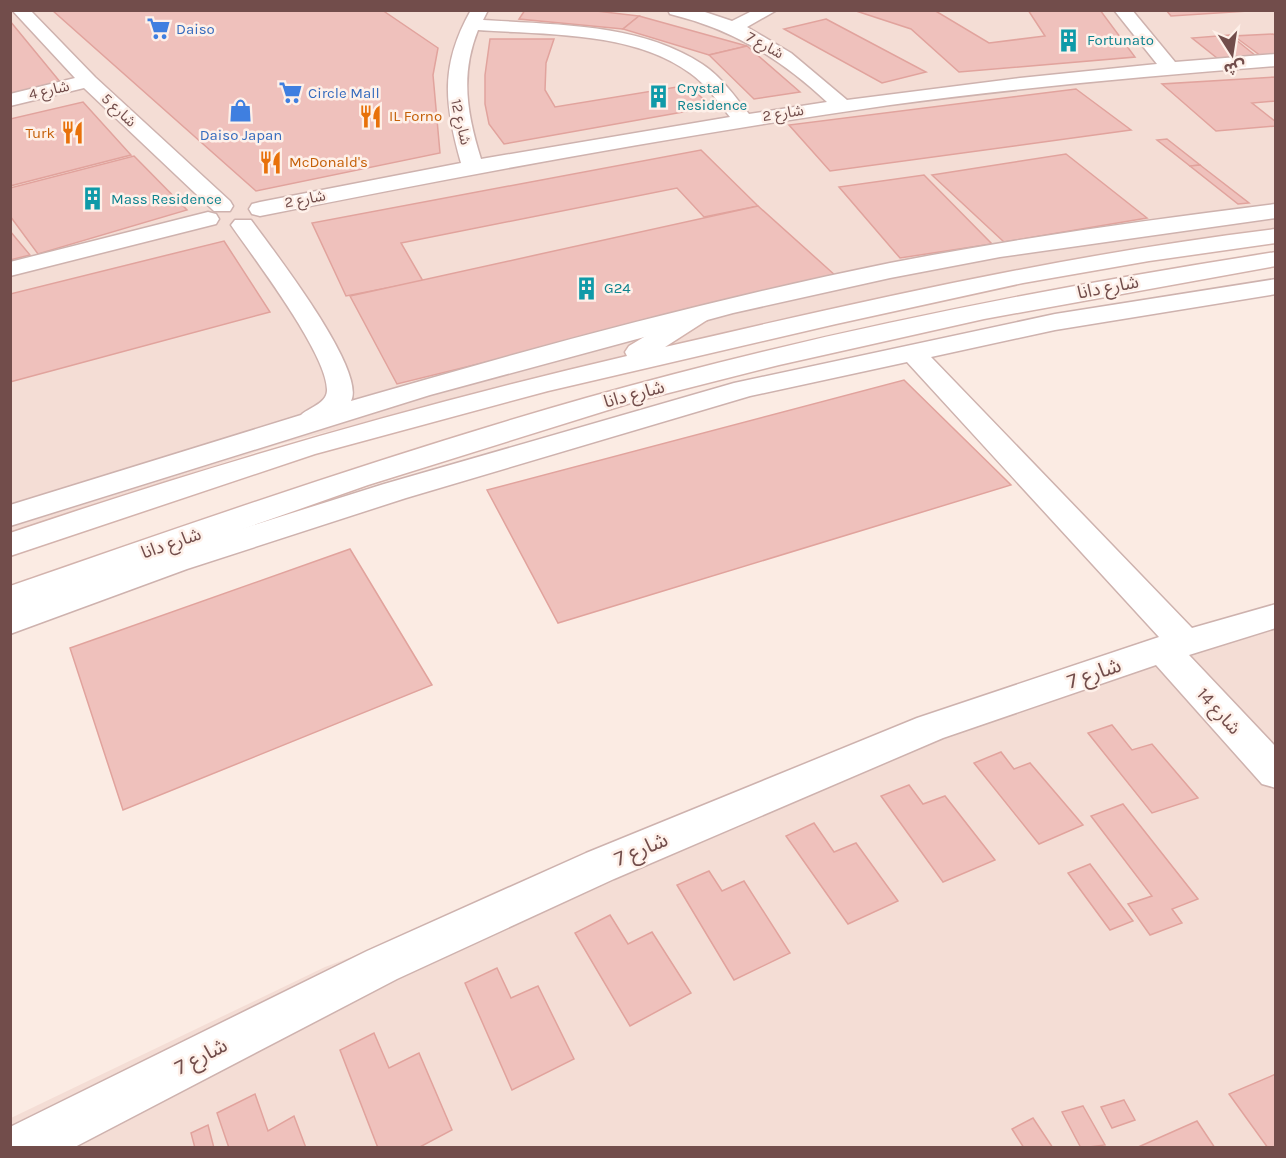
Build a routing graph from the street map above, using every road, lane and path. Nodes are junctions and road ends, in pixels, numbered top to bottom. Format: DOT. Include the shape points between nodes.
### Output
graph roads {
  1 [pos="20,10"];
  2 [pos="676,10"];
  3 [pos="769,10"];
  4 [pos="1122,10"];
  5 [pos="475,17"];
  6 [pos="731,28"];
  7 [pos="1275,60"];
  8 [pos="1169,67"];
  9 [pos="88,81"];
  10 [pos="10,100"];
  11 [pos="840,104"];
  12 [pos="743,119"];
  13 [pos="472,165"];
  14 [pos="1275,211"];
  15 [pos="215,212"];
  16 [pos="252,217"];
  17 [pos="1275,236"];
  18 [pos="1275,259"];
  19 [pos="10,269"];
  20 [pos="1275,286"];
  21 [pos="698,315"];
  22 [pos="328,352"];
  23 [pos="912,352"];
  24 [pos="617,365"];
  25 [pos="372,415"];
  26 [pos="310,421"];
  27 [pos="10,516"];
  28 [pos="10,545"];
  29 [pos="112,563"];
  30 [pos="10,599"];
  31 [pos="1275,616"];
  32 [pos="10,622"];
  33 [pos="1174,646"];
  34 [pos="1275,773"];
  35 [pos="26,1144"];
  1 -- 9 [label="street, شارع 5"];
  2 -- 6 [label="street, شارع 7"];
  3 -- 6 [label="street"];
  4 -- 8 [label="street"];
  5 -- 12 [label="street" via="613,38 661,50 697,69"];
  5 -- 13 [label="street, شارع 12" via="462,41 454,79 459,120"];
  6 -- 11 [label="street, شارع 7" via="794,61"];
  7 -- 8 [label="street, شارع 2"];
  8 -- 11 [label="street, شارع 2"];
  9 -- 10 [label="street, شارع 4"];
  9 -- 15 [label="street, شارع 5"];
  11 -- 12 [label="street, شارع 2"];
  12 -- 13 [label="street, شارع 2"];
  13 -- 16 [label="street, شارع 2"];
  14 -- 21 [label="street" via="939,261"];
  15 -- 16 [label="street, شارع 2" via="244,202"];
  15 -- 19 [label="street"];
  16 -- 22 [label="street"];
  17 -- 24 [label="street, شارع دانا" via="1011,276"];
  18 -- 29 [label="street, شارع دانا" via="1031,301 734,368 569,411"];
  20 -- 23 [label="street" via="1055,322"];
  21 -- 24 [label="street"];
  21 -- 25 [label="street"];
  22 -- 25 [label="street" via="344,364"];
  22 -- 26 [label="street" via="340,390 332,406"];
  23 -- 32 [label="street" via="744,389 563,440 176,561"];
  23 -- 33 [label="street, شارع 14"];
  24 -- 25 [label="street, شارع دانا"];
  25 -- 26 [label="street"];
  25 -- 28 [label="street, شارع دانا"];
  25 -- 29 [label="street" via="375,437 370,448 354,461 169,527"];
  26 -- 27 [label="street"];
  29 -- 30 [label="street, شارع دانا"];
  31 -- 33 [label="street, شارع 7"];
  33 -- 34 [label="street, شارع 14"];
  33 -- 35 [label="street, شارع 7" via="930,728 600,866 382,965"];
}
